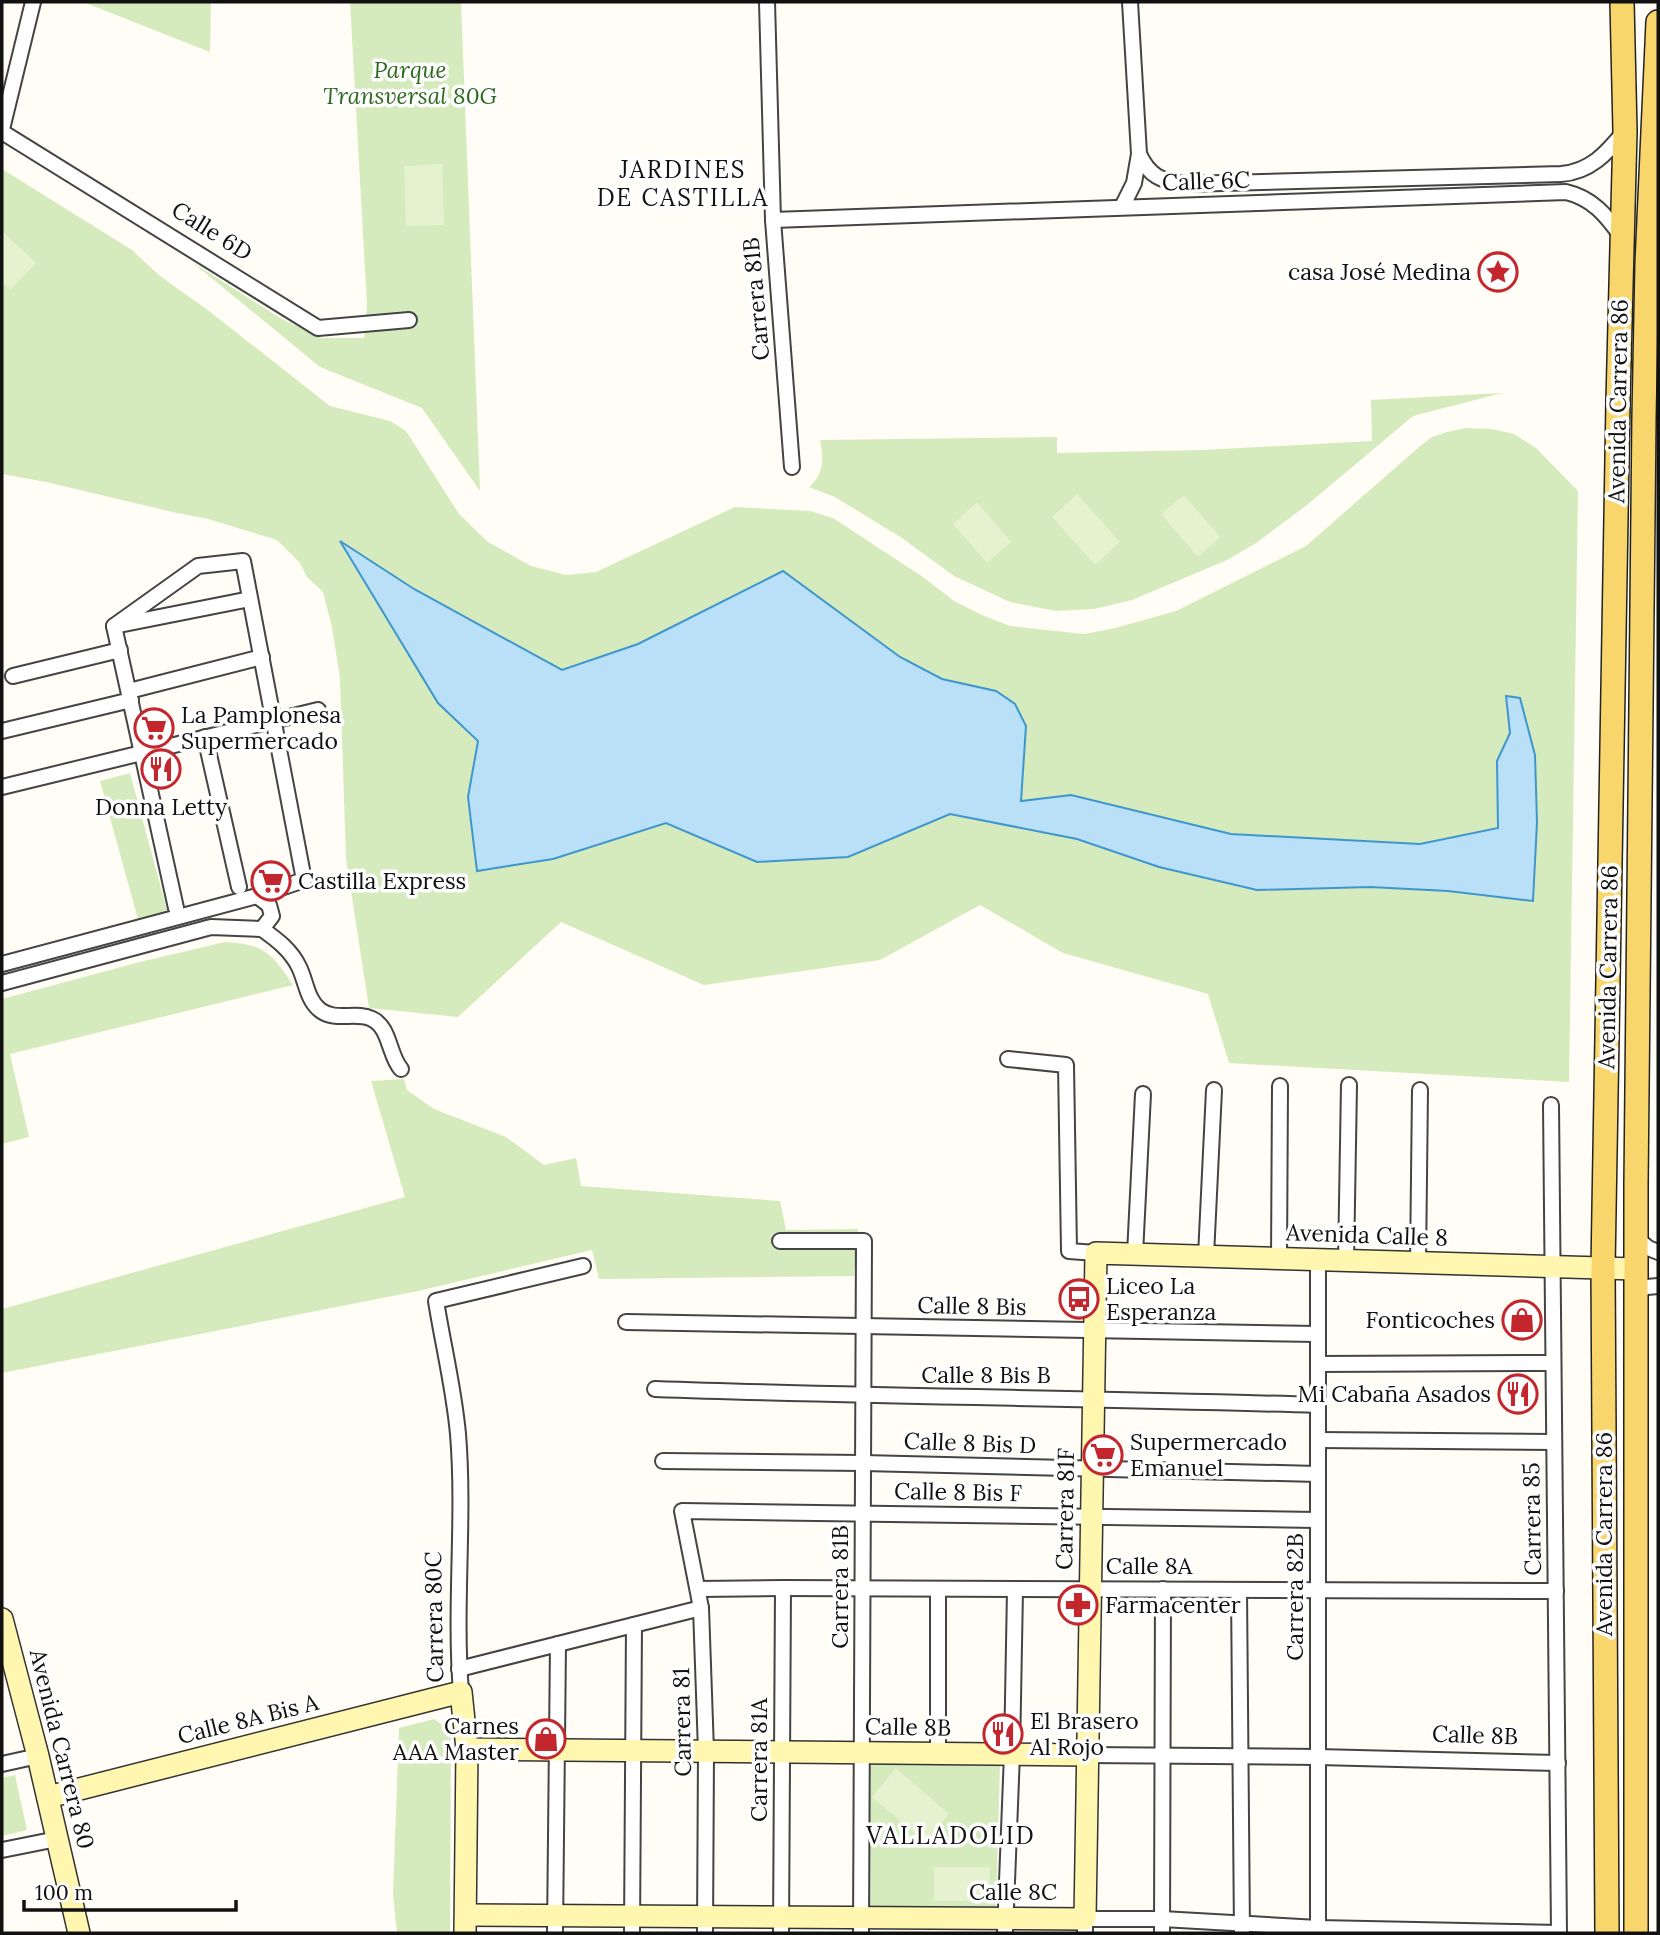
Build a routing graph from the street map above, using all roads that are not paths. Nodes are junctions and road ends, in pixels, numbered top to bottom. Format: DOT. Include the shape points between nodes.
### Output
graph roads {
  1 [pos="33,2"];
  2 [pos="767,2"];
  3 [pos="1130,2"];
  4 [pos="1622,2"];
  5 [pos="1658,22"];
  6 [pos="2,130"];
  7 [pos="1625,131"];
  8 [pos="1139,154"];
  9 [pos="1122,207"];
  10 [pos="773,220"];
  11 [pos="1622,239"];
  12 [pos="409,320"];
  13 [pos="1618,386"];
  14 [pos="1651,392"];
  15 [pos="792,467"];
  16 [pos="250,599"];
  17 [pos="114,626"];
  18 [pos="120,650"];
  19 [pos="262,657"];
  20 [pos="13,676"];
  21 [pos="130,696"];
  22 [pos="318,710"];
  23 [pos="274,721"];
  24 [pos="2,731"];
  25 [pos="205,737"];
  26 [pos="142,753"];
  27 [pos="2,787"];
  28 [pos="239,887"];
  29 [pos="257,897"];
  30 [pos="176,908"];
  31 [pos="262,929"];
  32 [pos="2,964"];
  33 [pos="2,982"];
  34 [pos="1008,1059"];
  35 [pos="401,1069"];
  36 [pos="1349,1085"];
  37 [pos="1280,1086"];
  38 [pos="1214,1090"];
  39 [pos="1420,1090"];
  40 [pos="1143,1094"];
  41 [pos="1551,1105"];
  42 [pos="1636,1238"];
  43 [pos="780,1241"];
  44 [pos="1658,1252"];
  45 [pos="1096,1253"];
  46 [pos="1135,1254"];
  47 [pos="1206,1256"];
  48 [pos="1279,1259"];
  49 [pos="1318,1260"];
  50 [pos="1346,1261"];
  51 [pos="1418,1263"];
  52 [pos="583,1266"];
  53 [pos="1552,1267"];
  54 [pos="1603,1268"];
  55 [pos="1636,1269"];
  56 [pos="1647,1289"];
  57 [pos="626,1322"];
  58 [pos="864,1328"];
  59 [pos="1094,1330"];
  60 [pos="1317,1334"];
  61 [pos="1553,1363"];
  62 [pos="1318,1364"];
  63 [pos="655,1389"];
  64 [pos="863,1396"];
  65 [pos="1093,1398"];
  66 [pos="1318,1405"];
  67 [pos="1318,1440"];
  68 [pos="1554,1442"];
  69 [pos="663,1461"];
  70 [pos="863,1463"];
  71 [pos="1092,1470"];
  72 [pos="1318,1474"];
  73 [pos="682,1511"];
  74 [pos="863,1514"];
  75 [pos="1091,1517"];
  76 [pos="1318,1520"];
  77 [pos="783,1588"];
  78 [pos="938,1588"];
  79 [pos="863,1589"];
  80 [pos="1090,1589"];
  81 [pos="1163,1589"];
  82 [pos="699,1590"];
  83 [pos="1015,1590"];
  84 [pos="1239,1590"];
  85 [pos="1318,1590"];
  86 [pos="1556,1591"];
  87 [pos="701,1608"];
  88 [pos="2,1619"];
  89 [pos="634,1625"];
  90 [pos="558,1644"];
  91 [pos="7,1663"];
  92 [pos="459,1669"];
  93 [pos="461,1692"];
  94 [pos="467,1749"];
  95 [pos="557,1750"];
  96 [pos="634,1751"];
  97 [pos="706,1751"];
  98 [pos="782,1752"];
  99 [pos="862,1753"];
  100 [pos="938,1753"];
  101 [pos="1012,1754"];
  102 [pos="1087,1755"];
  103 [pos="1162,1755"];
  104 [pos="38,1756"];
  105 [pos="1241,1756"];
  106 [pos="1318,1757"];
  107 [pos="1558,1763"];
  108 [pos="2,1764"];
  109 [pos="48,1797"];
  110 [pos="57,1839"];
  111 [pos="2,1850"];
  112 [pos="465,1924"];
  113 [pos="555,1924"];
  114 [pos="632,1925"];
  115 [pos="705,1925"];
  116 [pos="781,1925"];
  117 [pos="861,1925"];
  118 [pos="940,1926"];
  119 [pos="1005,1926"];
  120 [pos="1085,1926"];
  121 [pos="1162,1926"];
  122 [pos="1242,1928"];
  123 [pos="1318,1931"];
  124 [pos="79,1933"];
  125 [pos="1559,1933"];
  126 [pos="1606,1933"];
  127 [pos="1636,1933"];
  1 -- 6 [label="street"];
  2 -- 10 [label="street, Carrera 81B"];
  3 -- 8 [label="street"];
  4 -- 7 [label="main road, Avenida Carrera 86"];
  5 -- 14 [label="main road, Avenida Carrera 86" via="1647,264"];
  6 -- 12 [label="street, Calle 6D" via="318,328"];
  7 -- 8 [label="street, Calle 6C" via="1596,162 1561,174 1184,184 1158,179"];
  7 -- 11 [label="main road, Avenida Carrera 86"];
  8 -- 9 [label="street" via="1135,183"];
  9 -- 10 [label="street, Calle 6C"];
  9 -- 11 [label="street, Calle 6C" via="1566,192 1597,207"];
  10 -- 15 [label="street, Carrera 81B"];
  11 -- 13 [label="main road, Avenida Carrera 86"];
  13 -- 14 [label="street"];
  13 -- 54 [label="main road, Avenida Carrera 86"];
  14 -- 42 [label="main road, Avenida Carrera 86"];
  16 -- 17 [label="street"];
  16 -- 17 [label="street" via="243,561 198,566"];
  16 -- 19 [label="street"];
  17 -- 18 [label="street"];
  18 -- 20 [label="street"];
  18 -- 21 [label="street"];
  19 -- 21 [label="street"];
  19 -- 23 [label="street"];
  21 -- 24 [label="street"];
  21 -- 26 [label="street"];
  22 -- 23 [label="street"];
  23 -- 25 [label="street"];
  23 -- 29 [label="street" via="304,880"];
  25 -- 26 [label="street"];
  25 -- 28 [label="street"];
  26 -- 27 [label="street"];
  26 -- 30 [label="street"];
  29 -- 31 [label="street" via="269,905 272,916"];
  29 -- 32 [label="street"];
  31 -- 33 [label="street" via="211,928"];
  31 -- 35 [label="street" via="289,952 322,1012 374,1019"];
  34 -- 45 [label="street" via="1066,1065 1069,1251"];
  36 -- 50 [label="street"];
  37 -- 48 [label="street"];
  38 -- 47 [label="street"];
  39 -- 51 [label="street"];
  40 -- 46 [label="street"];
  41 -- 53 [label="street, Carrera 85"];
  42 -- 44 [label="street"];
  42 -- 55 [label="main road, Avenida Carrera 86"];
  43 -- 58 [label="street, Carrera 81B" via="864,1241"];
  45 -- 46 [label="street, Avenida Calle 8"];
  45 -- 59 [label="street, Carrera 81F"];
  46 -- 47 [label="street, Avenida Calle 8"];
  47 -- 48 [label="street, Avenida Calle 8"];
  48 -- 49 [label="street, Avenida Calle 8"];
  49 -- 50 [label="street, Avenida Calle 8"];
  49 -- 60 [label="street, Carrera 82B"];
  50 -- 51 [label="street, Avenida Calle 8"];
  51 -- 53 [label="street, Avenida Calle 8"];
  52 -- 92 [label="street, Carrera 80C" via="436,1301 458,1433"];
  53 -- 54 [label="street, Avenida Calle 8"];
  53 -- 61 [label="street, Carrera 85"];
  54 -- 55 [label="street, Avenida Calle 8"];
  54 -- 126 [label="main road, Avenida Carrera 86"];
  55 -- 56 [label="main road, Avenida Carrera 86"];
  56 -- 127 [label="main road, Avenida Carrera 86"];
  57 -- 58 [label="street, Calle 8 Bis"];
  58 -- 59 [label="street, Calle 8 Bis"];
  58 -- 64 [label="street, Carrera 81B"];
  59 -- 60 [label="street, Calle 8 Bis"];
  59 -- 65 [label="street, Carrera 81F"];
  60 -- 62 [label="street, Carrera 82B"];
  61 -- 62 [label="street"];
  61 -- 68 [label="street, Carrera 85"];
  62 -- 66 [label="street, Carrera 82B"];
  63 -- 64 [label="street, Calle 8 Bis B"];
  64 -- 65 [label="street, Calle 8 Bis B"];
  64 -- 70 [label="street, Carrera 81B"];
  65 -- 66 [label="street, Calle 8 Bis B"];
  65 -- 71 [label="street, Carrera 81F"];
  66 -- 67 [label="street, Carrera 82B"];
  67 -- 68 [label="street"];
  67 -- 72 [label="street, Carrera 82B"];
  68 -- 86 [label="street, Carrera 85"];
  69 -- 70 [label="street, Calle 8 Bis D"];
  70 -- 71 [label="street, Calle 8 Bis D"];
  70 -- 74 [label="street, Carrera 81B"];
  71 -- 72 [label="street, Calle 8 Bis D"];
  71 -- 75 [label="street, Carrera 81F"];
  72 -- 76 [label="street, Carrera 82B"];
  73 -- 74 [label="street, Calle 8 Bis F"];
  73 -- 82 [label="street, Carrera 81"];
  74 -- 75 [label="street, Calle 8 Bis F"];
  74 -- 79 [label="street, Carrera 81B"];
  75 -- 76 [label="street, Calle 8 Bis F"];
  75 -- 80 [label="street, Carrera 81F"];
  76 -- 85 [label="street, Carrera 82B"];
  77 -- 79 [label="street, Calle 8A"];
  77 -- 82 [label="street, Calle 8A"];
  77 -- 98 [label="street, Carrera 81A"];
  78 -- 79 [label="street, Calle 8A"];
  78 -- 83 [label="street, Calle 8A"];
  78 -- 100 [label="street"];
  79 -- 99 [label="street, Carrera 81B"];
  80 -- 81 [label="street, Calle 8A"];
  80 -- 83 [label="street, Calle 8A"];
  80 -- 102 [label="street, Carrera 81F"];
  81 -- 84 [label="street, Calle 8A"];
  81 -- 103 [label="street"];
  82 -- 87 [label="street, Carrera 81"];
  83 -- 101 [label="street"];
  84 -- 85 [label="street, Calle 8A"];
  84 -- 105 [label="street"];
  85 -- 86 [label="street, Calle 8A"];
  85 -- 106 [label="street, Carrera 82B"];
  86 -- 107 [label="street, Carrera 85"];
  87 -- 89 [label="street"];
  87 -- 97 [label="street, Carrera 81"];
  88 -- 91 [label="street, Avenida Carrera 80"];
  89 -- 90 [label="street"];
  89 -- 96 [label="street"];
  90 -- 92 [label="street"];
  90 -- 95 [label="street"];
  91 -- 104 [label="street, Avenida Carrera 80"];
  92 -- 93 [label="street, Carrera 80C"];
  93 -- 94 [label="street, Carrera 80C"];
  93 -- 109 [label="street, Calle 8A Bis A"];
  94 -- 95 [label="street, Calle 8B"];
  94 -- 112 [label="street, Carrera 80C"];
  95 -- 96 [label="street, Calle 8B"];
  95 -- 113 [label="street"];
  96 -- 97 [label="street, Calle 8B"];
  96 -- 114 [label="street"];
  97 -- 98 [label="street, Calle 8B"];
  97 -- 115 [label="street, Carrera 81"];
  98 -- 99 [label="street, Calle 8B"];
  98 -- 116 [label="street, Carrera 81A"];
  99 -- 100 [label="street, Calle 8B"];
  99 -- 117 [label="street, Carrera 81B"];
  100 -- 101 [label="street, Calle 8B"];
  101 -- 102 [label="street, Calle 8B"];
  101 -- 119 [label="street"];
  102 -- 103 [label="street, Calle 8B"];
  102 -- 120 [label="street, Carrera 81F"];
  103 -- 105 [label="street, Calle 8B"];
  103 -- 121 [label="street"];
  104 -- 108 [label="street"];
  104 -- 109 [label="street, Avenida Carrera 80"];
  105 -- 106 [label="street, Calle 8B"];
  105 -- 122 [label="street"];
  106 -- 107 [label="street, Calle 8B"];
  106 -- 123 [label="street, Carrera 82B"];
  107 -- 125 [label="street, Carrera 85"];
  109 -- 110 [label="street, Avenida Carrera 80"];
  110 -- 111 [label="street"];
  110 -- 124 [label="street, Avenida Carrera 80"];
  112 -- 113 [label="street, Calle 8C"];
  113 -- 114 [label="street, Calle 8C"];
  114 -- 115 [label="street, Calle 8C"];
  115 -- 116 [label="street, Calle 8C"];
  116 -- 117 [label="street, Calle 8C"];
  117 -- 118 [label="street, Calle 8C"];
  118 -- 119 [label="street, Calle 8C"];
  119 -- 120 [label="street, Calle 8C"];
  120 -- 121 [label="street, Calle 8C"];
  121 -- 122 [label="street, Calle 8C"];
  122 -- 123 [label="street, Calle 8C"];
  123 -- 125 [label="street, Calle 8C"];
}
